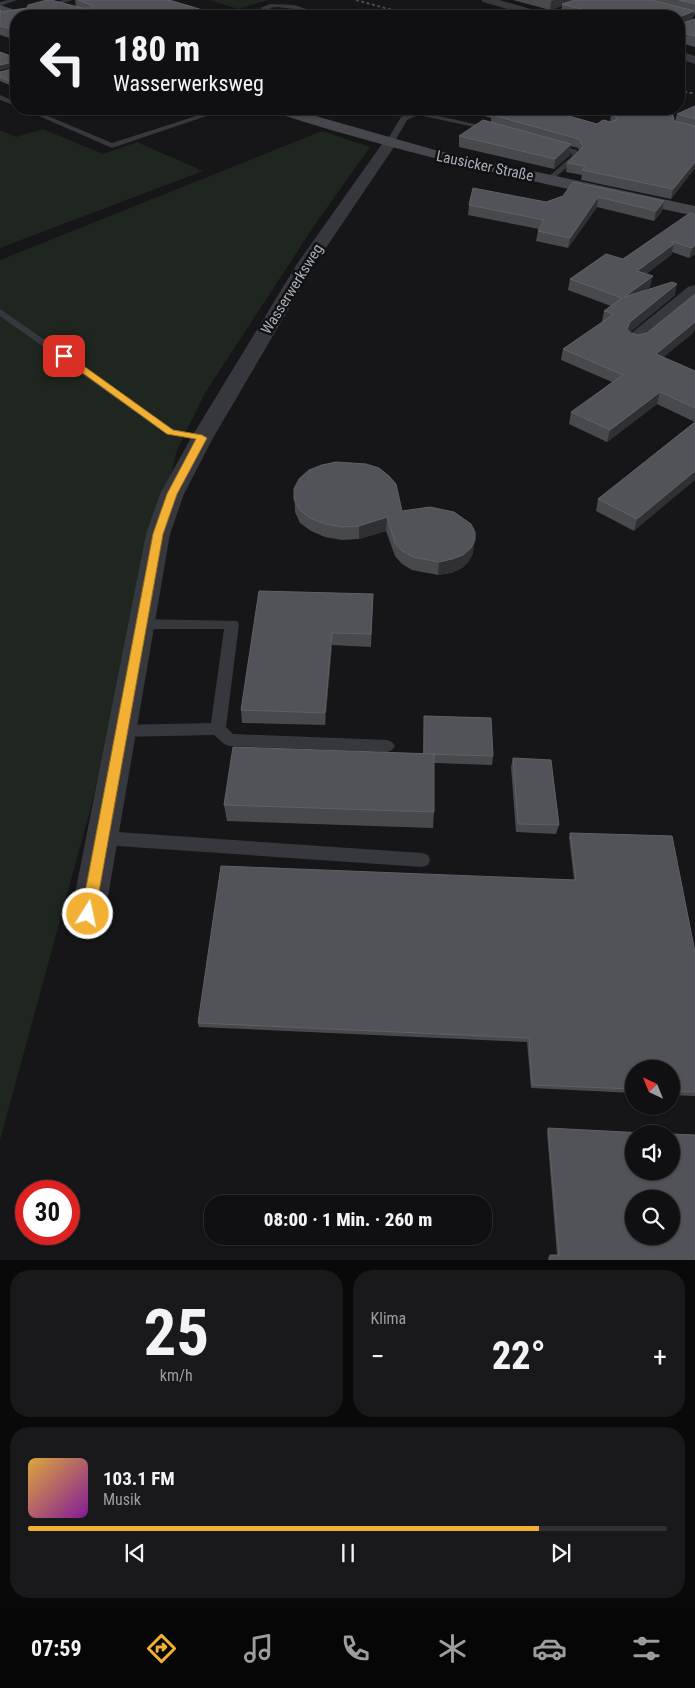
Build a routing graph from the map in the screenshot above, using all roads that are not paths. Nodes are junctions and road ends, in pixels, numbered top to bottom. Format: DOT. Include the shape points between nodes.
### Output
graph roads {
  1 [pos="14,0"];
  2 [pos="70,0"];
  3 [pos="487,0"];
  4 [pos="595,0"];
  5 [pos="0,4"];
  6 [pos="299,9"];
  7 [pos="72,10"];
  8 [pos="269,10"];
  9 [pos="294,10"];
  10 [pos="303,10"];
  11 [pos="522,10"];
  12 [pos="562,10"];
  13 [pos="40,115"];
  14 [pos="206,115"];
  15 [pos="297,115"];
  16 [pos="413,115"];
  17 [pos="427,115"];
  18 [pos="500,131"];
  19 [pos="544,143"];
  20 [pos="389,144"];
  21 [pos="550,180"];
  22 [pos="694,209"];
  23 [pos="695,291"];
  24 [pos="0,312"];
  25 [pos="636,339"];
  26 [pos="202,438"];
  27 [pos="141,624"];
  28 [pos="218,729"];
  29 [pos="121,731"];
  30 [pos="387,746"];
  31 [pos="102,838"];
  32 [pos="422,860"];
  33 [pos="88,914"];
  1 -- 5 [label="lane"];
  2 -- 7 [label="lane" via="54,4"];
  3 -- 11 [label="street"];
  4 -- 12 [label="lane"];
  6 -- 8 [label="lane" via="278,4 263,8"];
  6 -- 9 [label="lane"];
  6 -- 10 [label="lane"];
  13 -- 14 [label="lane" via="112,146"];
  15 -- 20 [label="main road, Lausicker Straße"];
  16 -- 20 [label="lane" via="404,119"];
  17 -- 18 [label="lane"];
  19 -- 21 [label="lane" via="574,152 576,156"];
  20 -- 21 [label="main road, Lausicker Straße"];
  20 -- 26 [label="street, Wasserwerksweg" via="306,264"];
  21 -- 22 [label="main road, Lausicker Straße"];
  23 -- 25 [label="street"];
  24 -- 26 [label="lane" via="170,432"];
  26 -- 27 [label="street, Wasserwerksweg" via="172,494 158,534"];
  27 -- 28 [label="lane" via="232,624"];
  27 -- 29 [label="street, Wasserwerksweg"];
  28 -- 29 [label="lane"];
  28 -- 30 [label="lane" via="229,740"];
  29 -- 31 [label="street, Wasserwerksweg"];
  31 -- 32 [label="lane"];
  31 -- 33 [label="street, Wasserwerksweg"];
}
